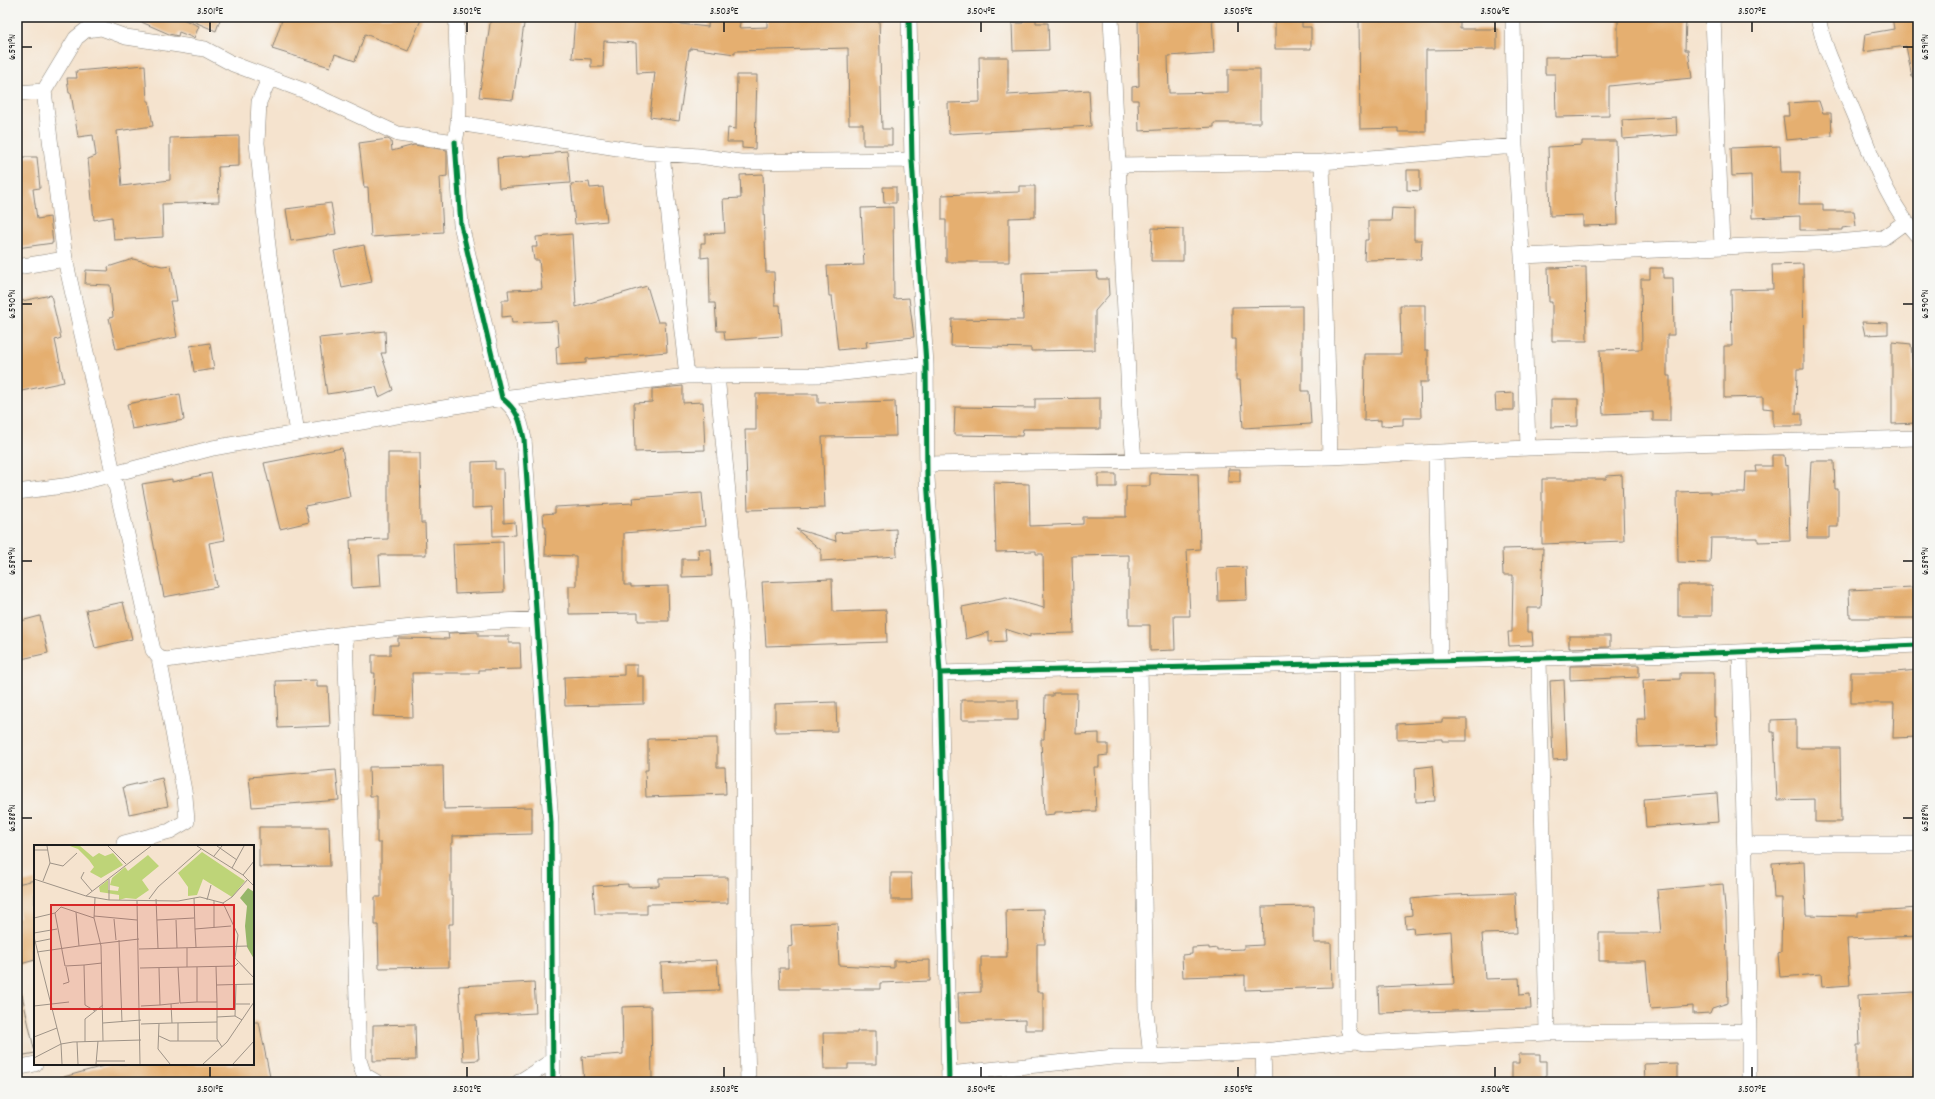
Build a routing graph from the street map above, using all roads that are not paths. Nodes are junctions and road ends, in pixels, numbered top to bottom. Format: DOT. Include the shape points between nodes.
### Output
graph roads {
  1 [pos="457,17"];
  2 [pos="909,17"];
  3 [pos="1111,17"];
  4 [pos="1512,17"];
  5 [pos="1713,17"];
  6 [pos="1818,17"];
  7 [pos="269,79"];
  8 [pos="44,91"];
  9 [pos="17,94"];
  10 [pos="458,123"];
  11 [pos="455,142"];
  12 [pos="1515,146"];
  13 [pos="662,154"];
  14 [pos="912,160"];
  15 [pos="1322,162"];
  16 [pos="1118,165"];
  17 [pos="1905,222"];
  18 [pos="1918,236"];
  19 [pos="1722,247"];
  20 [pos="1522,256"];
  21 [pos="65,259"];
  22 [pos="17,267"];
  23 [pos="926,364"];
  24 [pos="718,375"];
  25 [pos="687,376"];
  26 [pos="502,398"];
  27 [pos="296,433"];
  28 [pos="1918,438"];
  29 [pos="1528,448"];
  30 [pos="1436,453"];
  31 [pos="1330,457"];
  32 [pos="1134,459"];
  33 [pos="927,464"];
  34 [pos="113,474"];
  35 [pos="17,492"];
  36 [pos="538,619"];
  37 [pos="345,634"];
  38 [pos="1918,645"];
  39 [pos="1740,652"];
  40 [pos="159,658"];
  41 [pos="1539,658"];
  42 [pos="1440,661"];
  43 [pos="1346,663"];
  44 [pos="1140,668"];
  45 [pos="940,673"];
  46 [pos="124,843"];
  47 [pos="1746,844"];
  48 [pos="1918,844"];
  49 [pos="1749,1031"];
  50 [pos="1547,1033"];
  51 [pos="1356,1041"];
  52 [pos="1262,1051"];
  53 [pos="1151,1057"];
  54 [pos="552,1061"];
  55 [pos="34,1064"];
  56 [pos="17,1068"];
  57 [pos="949,1078"];
  58 [pos="376,1082"];
  59 [pos="519,1082"];
  60 [pos="553,1082"];
  61 [pos="748,1082"];
  62 [pos="1264,1082"];
  63 [pos="1749,1082"];
  1 -- 10 [label="street"];
  2 -- 14 [label="street"];
  3 -- 16 [label="street"];
  4 -- 12 [label="street"];
  5 -- 19 [label="street"];
  6 -- 17 [label="street" via="1832,62 1883,181"];
  7 -- 8 [label="street" via="205,49 126,37 102,28 86,30 76,38"];
  7 -- 11 [label="street" via="305,91 398,134"];
  7 -- 27 [label="street" via="259,102 257,143 269,255 294,405"];
  8 -- 9 [label="street"];
  8 -- 21 [label="street"];
  10 -- 11 [label="street"];
  10 -- 13 [label="street"];
  11 -- 26 [label="street" via="461,225"];
  12 -- 15 [label="street"];
  12 -- 20 [label="street"];
  13 -- 14 [label="street" via="753,162"];
  13 -- 25 [label="street"];
  14 -- 23 [label="street"];
  15 -- 16 [label="street"];
  15 -- 31 [label="street"];
  16 -- 32 [label="street"];
  17 -- 18 [label="street"];
  17 -- 19 [label="street" via="1883,238"];
  19 -- 20 [label="street"];
  20 -- 29 [label="street"];
  21 -- 22 [label="street"];
  21 -- 34 [label="street"];
  23 -- 24 [label="street" via="825,375"];
  23 -- 33 [label="street"];
  24 -- 25 [label="street"];
  24 -- 61 [label="street" via="743,653 744,936"];
  25 -- 26 [label="street"];
  26 -- 27 [label="street"];
  26 -- 36 [label="street" via="514,408 520,420 524,439"];
  27 -- 34 [label="street" via="212,448"];
  28 -- 29 [label="street"];
  29 -- 30 [label="street"];
  30 -- 31 [label="street"];
  30 -- 42 [label="street"];
  31 -- 32 [label="street"];
  32 -- 33 [label="street"];
  33 -- 45 [label="street"];
  34 -- 35 [label="street" via="71,485"];
  34 -- 40 [label="street" via="153,650"];
  36 -- 37 [label="street" via="422,626"];
  36 -- 54 [label="street" via="551,823"];
  37 -- 40 [label="street" via="166,660"];
  37 -- 58 [label="street" via="359,1060 364,1075"];
  38 -- 39 [label="street"];
  39 -- 41 [label="street"];
  39 -- 47 [label="street"];
  40 -- 46 [label="street" via="185,796 187,821 170,831"];
  41 -- 42 [label="street"];
  41 -- 50 [label="street"];
  42 -- 43 [label="street"];
  43 -- 44 [label="street"];
  43 -- 51 [label="street" via="1348,1029"];
  44 -- 45 [label="street"];
  44 -- 53 [label="street" via="1146,1012"];
  45 -- 57 [label="street"];
  47 -- 48 [label="street"];
  47 -- 49 [label="street"];
  49 -- 50 [label="street"];
  49 -- 63 [label="street"];
  50 -- 51 [label="street" via="1364,1043"];
  51 -- 52 [label="street"];
  52 -- 53 [label="street"];
  52 -- 62 [label="street"];
  53 -- 57 [label="street" via="1114,1057"];
  54 -- 59 [label="street"];
  54 -- 60 [label="street"];
  55 -- 56 [label="street"];
}
